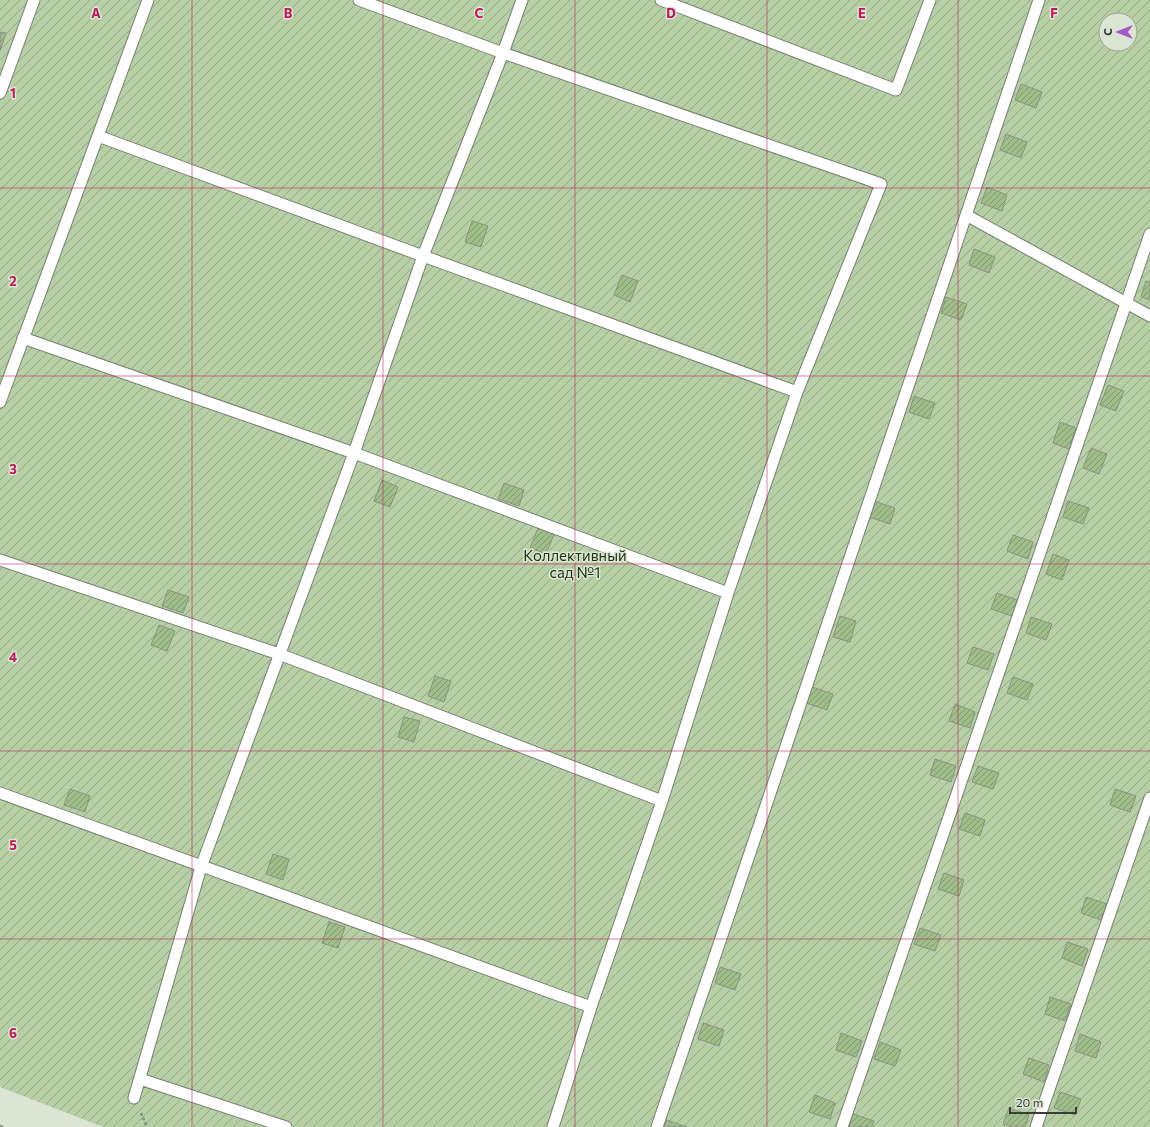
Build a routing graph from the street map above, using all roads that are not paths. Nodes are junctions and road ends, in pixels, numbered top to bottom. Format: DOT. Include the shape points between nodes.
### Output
graph roads {
  1 [pos="34,0"];
  2 [pos="148,0"];
  3 [pos="358,0"];
  4 [pos="522,0"];
  5 [pos="661,0"];
  6 [pos="930,0"];
  7 [pos="1038,0"];
  8 [pos="503,53"];
  9 [pos="0,93"];
  10 [pos="98,136"];
  11 [pos="966,215"];
  12 [pos="1150,234"];
  13 [pos="423,256"];
  14 [pos="1126,304"];
  15 [pos="1150,316"];
  16 [pos="24,338"];
  17 [pos="797,392"];
  18 [pos="0,402"];
  19 [pos="354,454"];
  20 [pos="0,560"];
  21 [pos="728,593"];
  22 [pos="279,654"];
  23 [pos="0,793"];
  24 [pos="1150,798"];
  25 [pos="662,802"];
  26 [pos="201,866"];
  27 [pos="591,1007"];
  28 [pos="140,1079"];
  29 [pos="134,1098"];
  30 [pos="286,1127"];
  31 [pos="553,1127"];
  32 [pos="657,1127"];
  33 [pos="842,1127"];
  34 [pos="1036,1127"];
  1 -- 9 [label="lane"];
  2 -- 10 [label="lane"];
  3 -- 8 [label="lane"];
  4 -- 8 [label="lane"];
  5 -- 6 [label="lane" via="896,90"];
  7 -- 11 [label="lane"];
  8 -- 13 [label="lane"];
  8 -- 17 [label="lane" via="881,184"];
  10 -- 13 [label="lane"];
  10 -- 16 [label="lane"];
  11 -- 14 [label="lane"];
  11 -- 32 [label="lane"];
  12 -- 14 [label="lane"];
  13 -- 17 [label="lane"];
  13 -- 19 [label="lane"];
  14 -- 15 [label="lane"];
  14 -- 33 [label="lane"];
  16 -- 18 [label="lane"];
  16 -- 19 [label="lane"];
  17 -- 21 [label="lane"];
  19 -- 21 [label="lane"];
  19 -- 22 [label="lane"];
  20 -- 22 [label="lane"];
  21 -- 25 [label="lane"];
  22 -- 25 [label="lane"];
  22 -- 26 [label="lane"];
  23 -- 26 [label="lane"];
  24 -- 34 [label="lane"];
  25 -- 27 [label="lane"];
  26 -- 27 [label="lane"];
  26 -- 28 [label="lane"];
  27 -- 31 [label="lane"];
  28 -- 29 [label="lane"];
  28 -- 30 [label="lane"];
}
